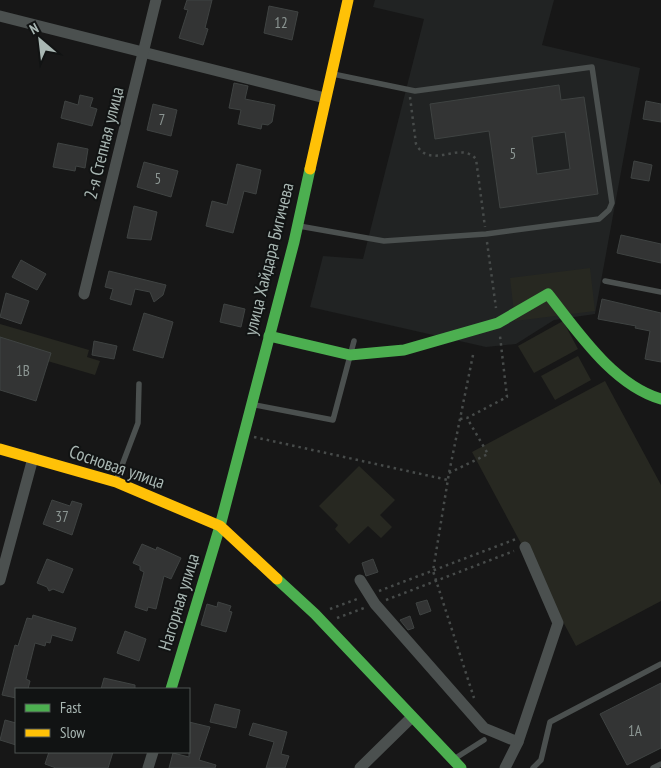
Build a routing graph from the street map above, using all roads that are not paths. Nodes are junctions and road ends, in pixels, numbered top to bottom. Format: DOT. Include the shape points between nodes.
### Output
graph roads {
  1 [pos="156,0"];
  2 [pos="348,0"];
  3 [pos="0,16"];
  4 [pos="145,52"];
  5 [pos="330,73"];
  6 [pos="325,98"];
  7 [pos="297,226"];
  8 [pos="605,281"];
  9 [pos="661,292"];
  10 [pos="84,294"];
  11 [pos="269,336"];
  12 [pos="354,341"];
  13 [pos="350,355"];
  14 [pos="139,384"];
  15 [pos="661,399"];
  16 [pos="250,404"];
  17 [pos="0,449"];
  18 [pos="33,458"];
  19 [pos="116,482"];
  20 [pos="220,526"];
  21 [pos="523,543"];
  22 [pos="0,580"];
  23 [pos="360,580"];
  24 [pos="661,664"];
  25 [pos="171,688"];
  26 [pos="412,717"];
  27 [pos="484,740"];
  28 [pos="518,742"];
  29 [pos="153,753"];
  30 [pos="457,764"];
  31 [pos="661,764"];
  32 [pos="148,768"];
  33 [pos="360,768"];
  34 [pos="504,768"];
  35 [pos="533,768"];
  36 [pos="654,768"];
  1 -- 4 [label="street, 2-я Степная улица"];
  2 -- 5 [label="street, улица Хайдара Бигичева"];
  3 -- 4 [label="street"];
  4 -- 6 [label="street"];
  4 -- 10 [label="street, 2-я Степная улица"];
  5 -- 6 [label="street, улица Хайдара Бигичева"];
  5 -- 7 [label="lane" via="415,90 592,67 612,194 609,210 598,219 486,234 384,241"];
  6 -- 7 [label="street, улица Хайдара Бигичева"];
  7 -- 11 [label="street, улица Хайдара Бигичева"];
  8 -- 9 [label="lane"];
  11 -- 13 [label="street"];
  11 -- 16 [label="street, улица Хайдара Бигичева"];
  12 -- 13 [label="lane"];
  13 -- 15 [label="street" via="404,350 498,323 548,294 577,332 615,369 644,394"];
  13 -- 16 [label="lane" via="334,420"];
  14 -- 19 [label="lane" via="138,423"];
  16 -- 20 [label="street, улица Хайдара Бигичева"];
  17 -- 18 [label="street, Сосновая улица"];
  18 -- 19 [label="street, Сосновая улица"];
  18 -- 22 [label="street"];
  19 -- 20 [label="street, Сосновая улица"];
  20 -- 25 [label="street, Нагорная улица"];
  20 -- 26 [label="street, Сосновая улица" via="315,614"];
  21 -- 28 [label="street" via="558,623"];
  23 -- 28 [label="street" via="375,604 484,728"];
  24 -- 35 [label="lane" via="550,722 541,760"];
  26 -- 30 [label="street, Сосновая улица"];
  26 -- 33 [label="street"];
  27 -- 30 [label="lane"];
  28 -- 34 [label="street"];
  29 -- 32 [label="street"];
  31 -- 36 [label="lane"];
}
